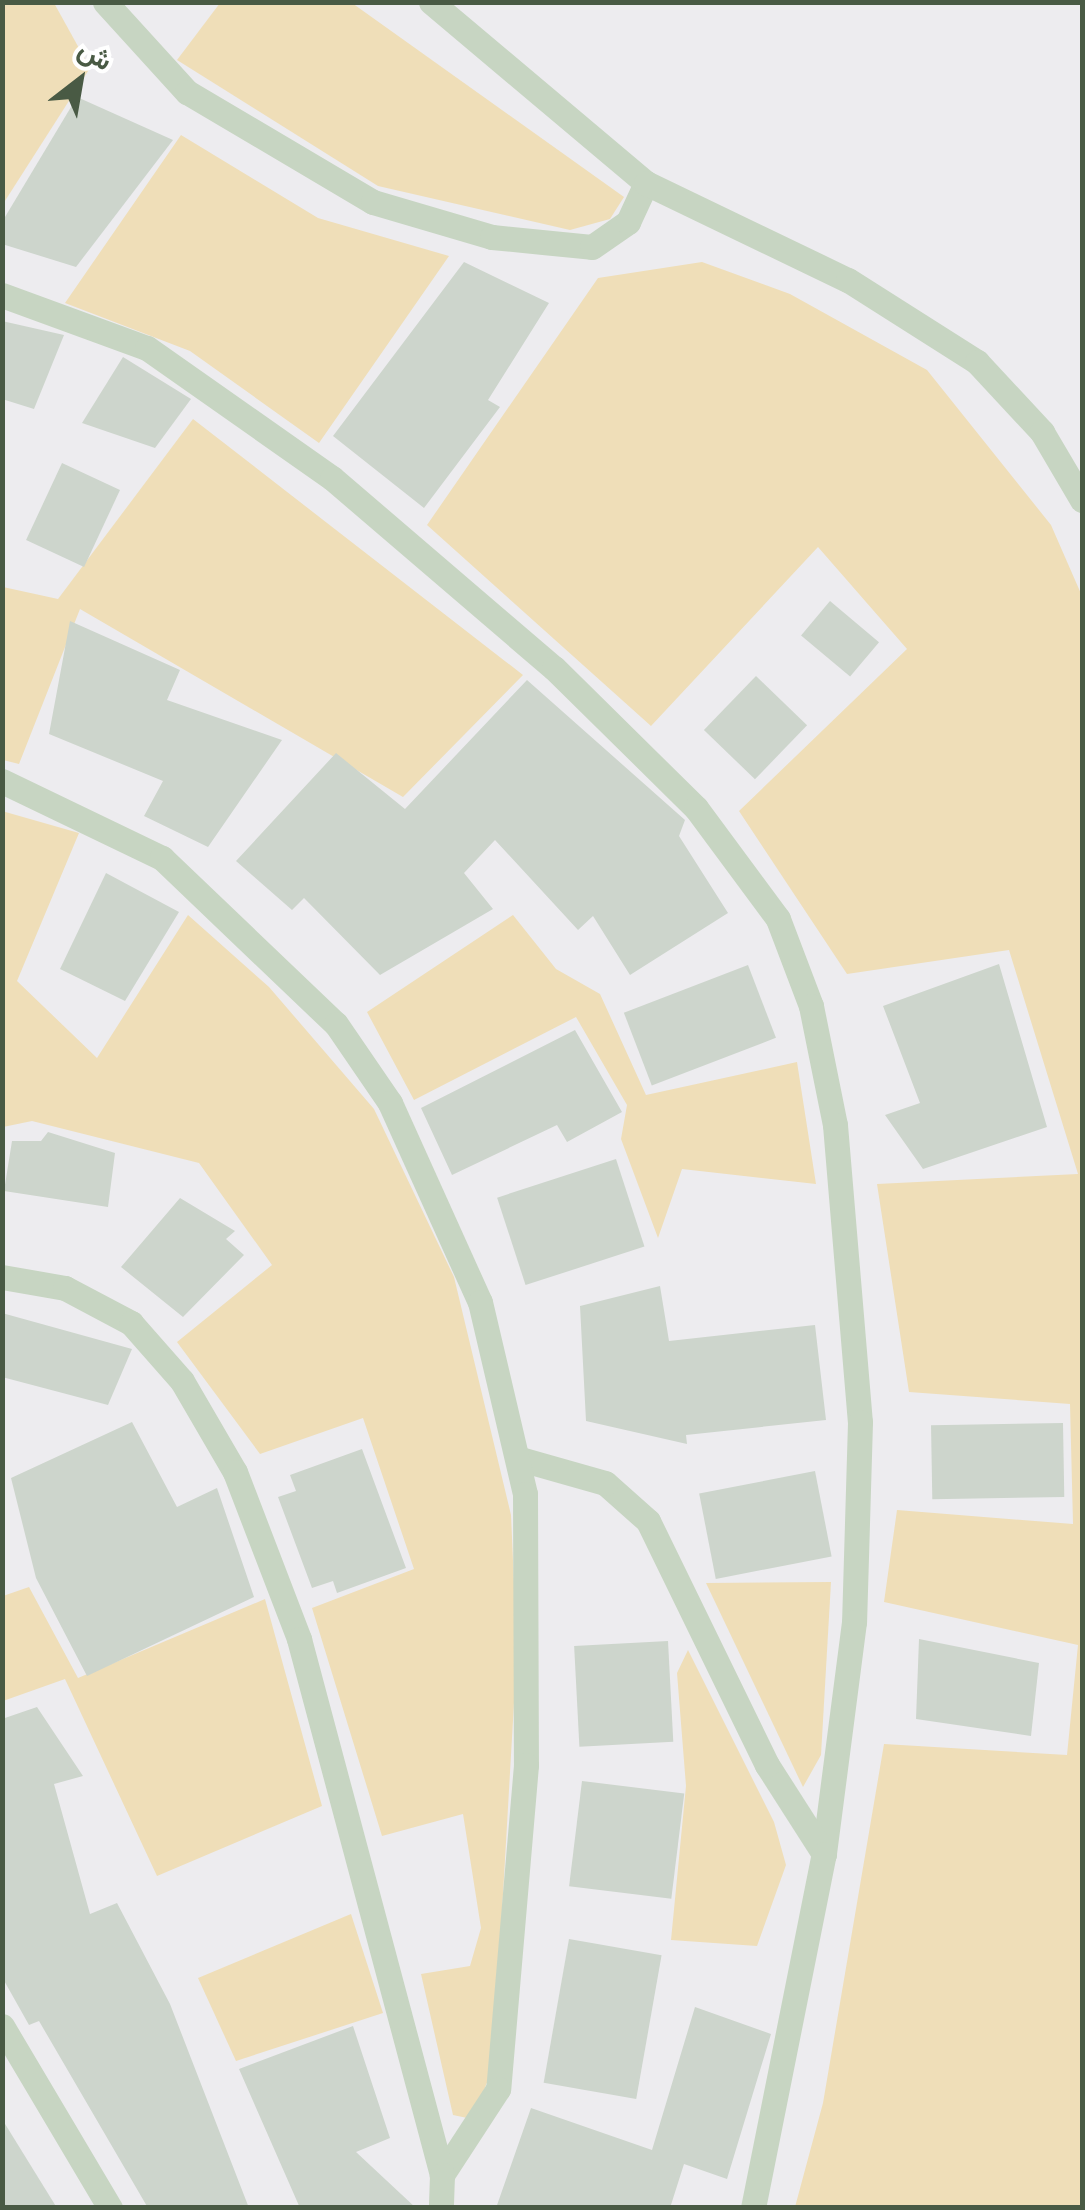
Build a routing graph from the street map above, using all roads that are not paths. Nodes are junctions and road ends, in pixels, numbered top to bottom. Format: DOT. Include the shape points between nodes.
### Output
graph roads {
  1 [pos="105,2"];
  2 [pos="431,2"];
  3 [pos="646,183"];
  4 [pos="2,295"];
  5 [pos="1082,500"];
  6 [pos="2,781"];
  7 [pos="2,1277"];
  8 [pos="520,1459"];
  9 [pos="824,1854"];
  10 [pos="2,2026"];
  11 [pos="442,2176"];
  12 [pos="110,2208"];
  13 [pos="442,2208"];
  14 [pos="752,2208"];
  1 -- 3 [label="street" via="187,92 373,202 492,236 592,247 620,230"];
  2 -- 3 [label="street"];
  3 -- 5 [label="street" via="936,331 1011,395"];
  4 -- 9 [label="street" via="148,348 332,478 554,668 696,808 778,919 807,991 835,1125 860,1422 854,1622"];
  6 -- 8 [label="street" via="162,858 336,1024 390,1102 447,1220 480,1302"];
  7 -- 11 [label="street" via="65,1288 131,1324 182,1380 235,1472 299,1639"];
  8 -- 9 [label="street" via="605,1483 648,1521 768,1765"];
  8 -- 11 [label="street" via="528,1658 514,1974 498,2089"];
  9 -- 14 [label="street"];
  10 -- 12 [label="street"];
  11 -- 13 [label="street"];
}
